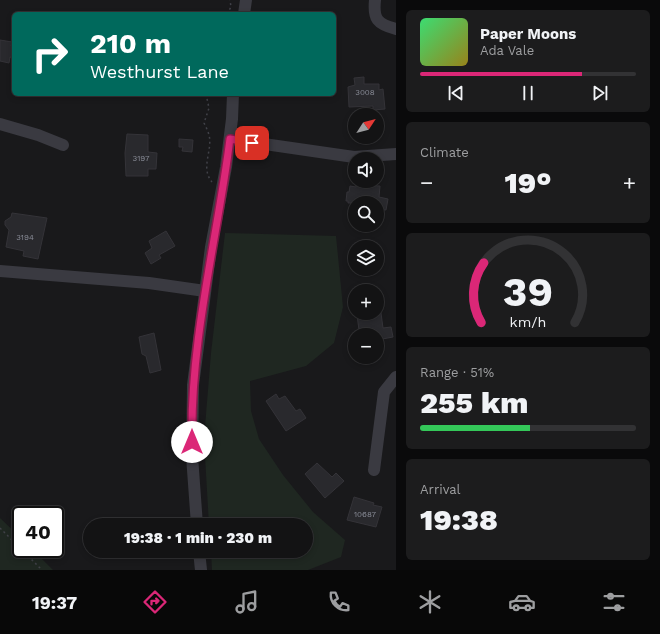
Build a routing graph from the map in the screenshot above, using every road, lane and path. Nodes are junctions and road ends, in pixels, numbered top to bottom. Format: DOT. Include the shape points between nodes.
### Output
graph roads {
  1 [pos="230,0"];
  2 [pos="246,0"];
  3 [pos="375,0"];
  4 [pos="228,12"];
  5 [pos="244,12"];
  6 [pos="396,29"];
  7 [pos="206,96"];
  8 [pos="232,96"];
  9 [pos="0,124"];
  10 [pos="230,139"];
  11 [pos="63,145"];
  12 [pos="396,154"];
  13 [pos="223,185"];
  14 [pos="0,271"];
  15 [pos="205,291"];
  16 [pos="396,377"];
  17 [pos="374,470"];
  18 [pos="197,518"];
  19 [pos="0,528"];
  20 [pos="12,540"];
  21 [pos="30,558"];
  22 [pos="199,558"];
  23 [pos="42,570"];
  24 [pos="200,570"];
  1 -- 4 [label="path" via="231,7"];
  2 -- 5 [label="street"];
  3 -- 6 [label="street" via="374,10 379,22"];
  7 -- 13 [label="path" via="209,108 204,123 209,135 207,175 214,183"];
  8 -- 10 [label="street"];
  9 -- 11 [label="street"];
  10 -- 12 [label="street" via="354,157"];
  10 -- 13 [label="street"];
  13 -- 15 [label="street"];
  14 -- 15 [label="street" via="149,283"];
  15 -- 18 [label="street" via="193,385 192,428"];
  16 -- 17 [label="street" via="384,392"];
  19 -- 20 [label="path"];
  21 -- 23 [label="path"];
  22 -- 24 [label="street"];
}
